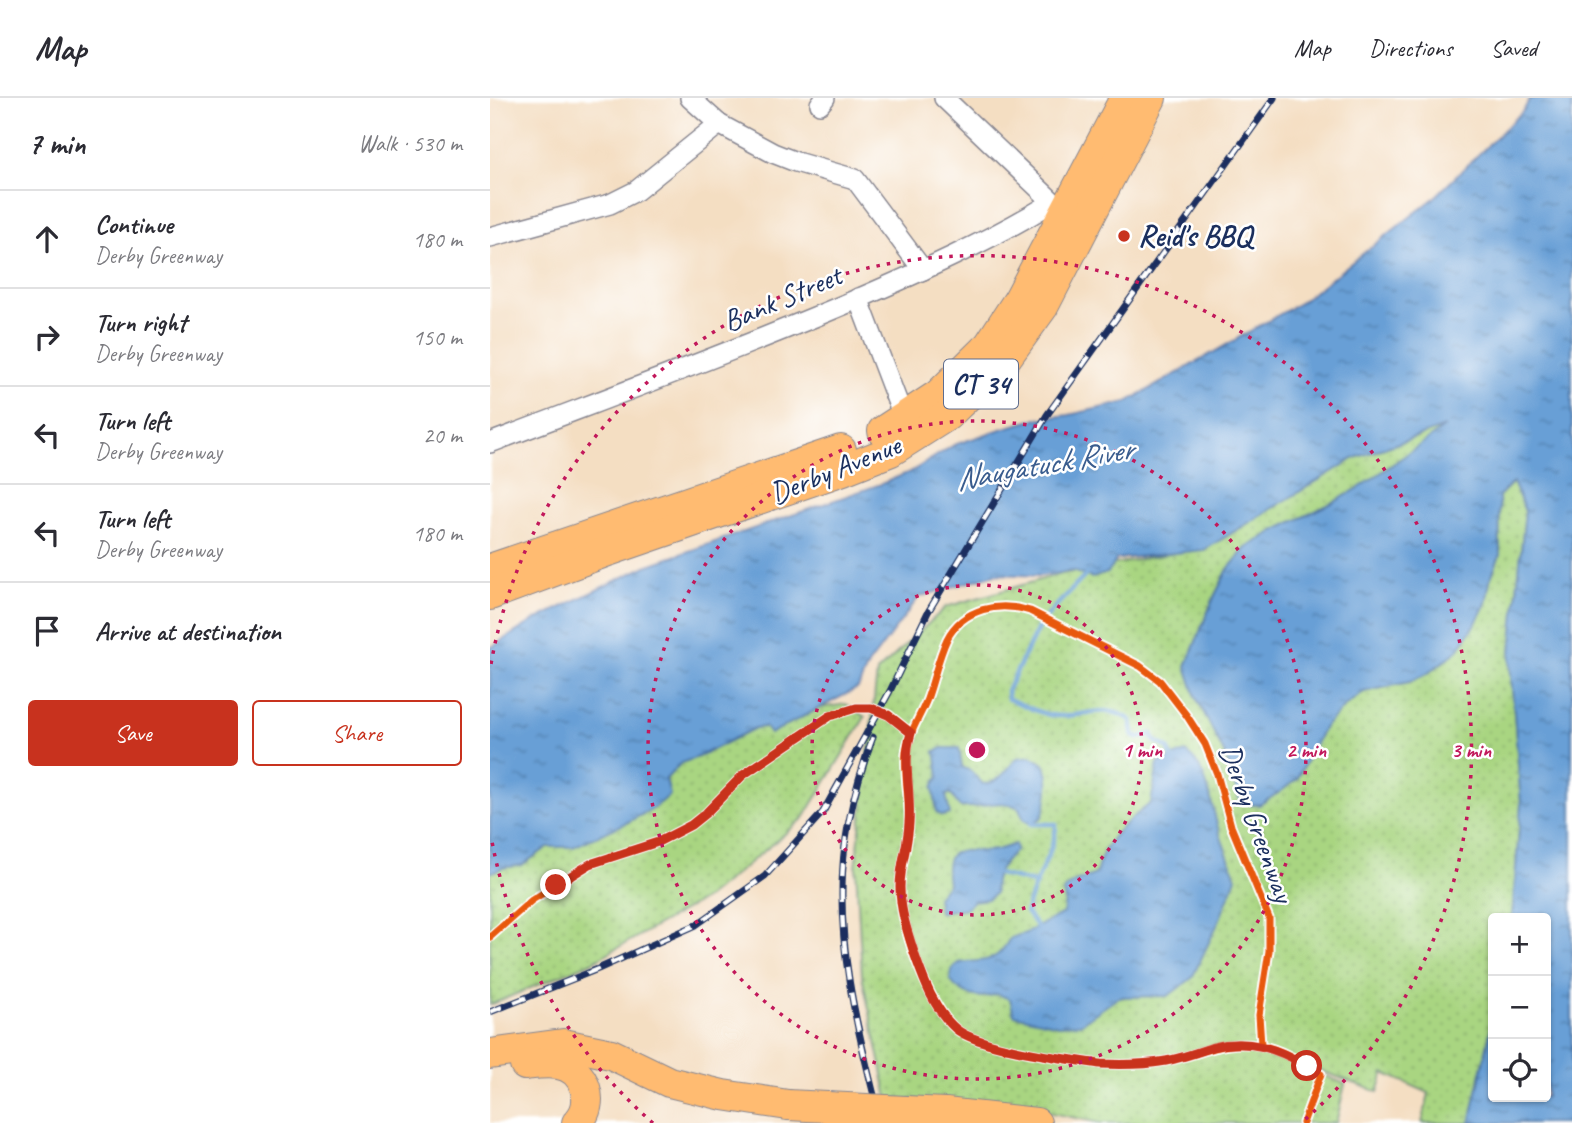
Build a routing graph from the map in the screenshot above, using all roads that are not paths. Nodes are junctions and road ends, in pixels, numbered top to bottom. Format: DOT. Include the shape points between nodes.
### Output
graph roads {
  1 [pos="690,98"];
  2 [pos="944,98"];
  3 [pos="1125,98"];
  4 [pos="1152,98"];
  5 [pos="719,124"];
  6 [pos="1068,211"];
  7 [pos="490,237"];
  8 [pos="923,270"];
  9 [pos="858,298"];
  10 [pos="904,419"];
  11 [pos="490,443"];
  12 [pos="811,470"];
  13 [pos="491,586"];
  14 [pos="490,1054"];
  15 [pos="490,1072"];
  16 [pos="576,1123"];
  17 [pos="1036,1123"];
  1 -- 5 [label="street"];
  2 -- 6 [label="street"];
  3 -- 6 [label="highway, CT 34"];
  4 -- 6 [label="highway, CT 34"];
  5 -- 7 [label="street" via="636,191 581,213"];
  5 -- 8 [label="street" via="784,158 855,178"];
  6 -- 8 [label="street, Bank Street" via="1022,221"];
  6 -- 10 [label="highway, Derby Avenue / CT 34" via="989,345 938,395"];
  6 -- 12 [label="highway, Derby Avenue / CT 34" via="1043,307 1004,361 948,415 891,451"];
  8 -- 9 [label="street, Bank Street"];
  9 -- 10 [label="street"];
  9 -- 11 [label="street, Bank Street"];
  10 -- 12 [label="highway, Derby Avenue / CT 34"];
  12 -- 13 [label="highway, Derby Avenue / CT 34"];
  14 -- 17 [label="highway, bridge" via="563,1044 611,1054 669,1082 774,1104"];
  15 -- 16 [label="highway" via="528,1064 568,1067 587,1091 586,1111"];
}
